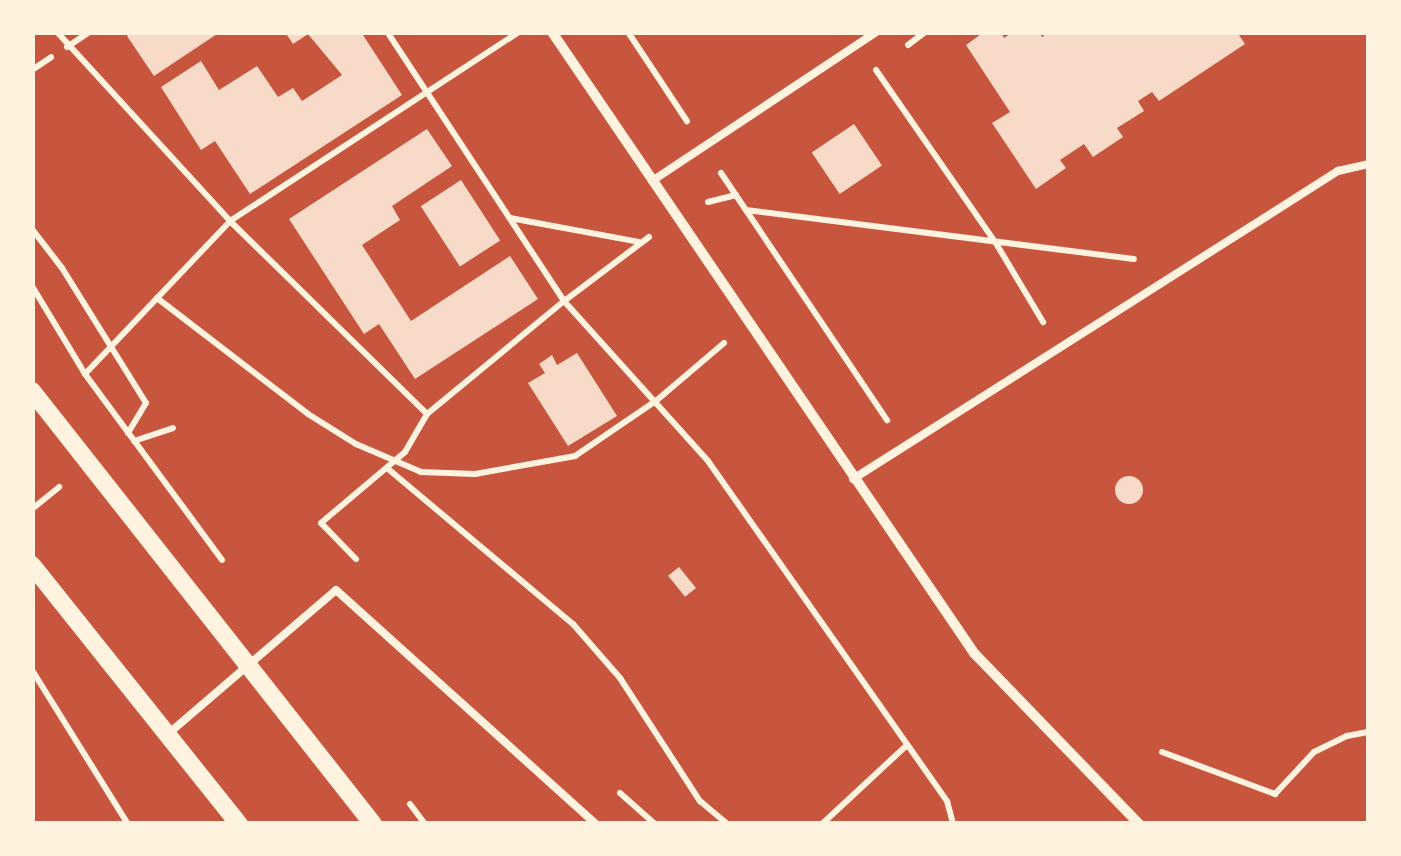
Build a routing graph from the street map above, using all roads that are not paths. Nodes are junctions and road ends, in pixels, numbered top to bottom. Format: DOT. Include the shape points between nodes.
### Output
graph roads {
  1 [pos="552,32"];
  2 [pos="876,32"];
  3 [pos="1368,164"];
  4 [pos="652,181"];
  5 [pos="32,391"];
  6 [pos="853,478"];
  7 [pos="32,565"];
  8 [pos="250,667"];
  9 [pos="168,734"];
  10 [pos="239,824"];
  11 [pos="373,824"];
  12 [pos="596,824"];
  13 [pos="1139,824"];
  1 -- 4 [label="street"];
  2 -- 4 [label="lane"];
  3 -- 6 [label="lane" via="1338,171"];
  4 -- 6 [label="street"];
  5 -- 8 [label="street"];
  6 -- 13 [label="street" via="974,653"];
  7 -- 9 [label="street"];
  8 -- 9 [label="lane"];
  8 -- 11 [label="street"];
  8 -- 12 [label="lane" via="336,590"];
  9 -- 10 [label="street"];
}
